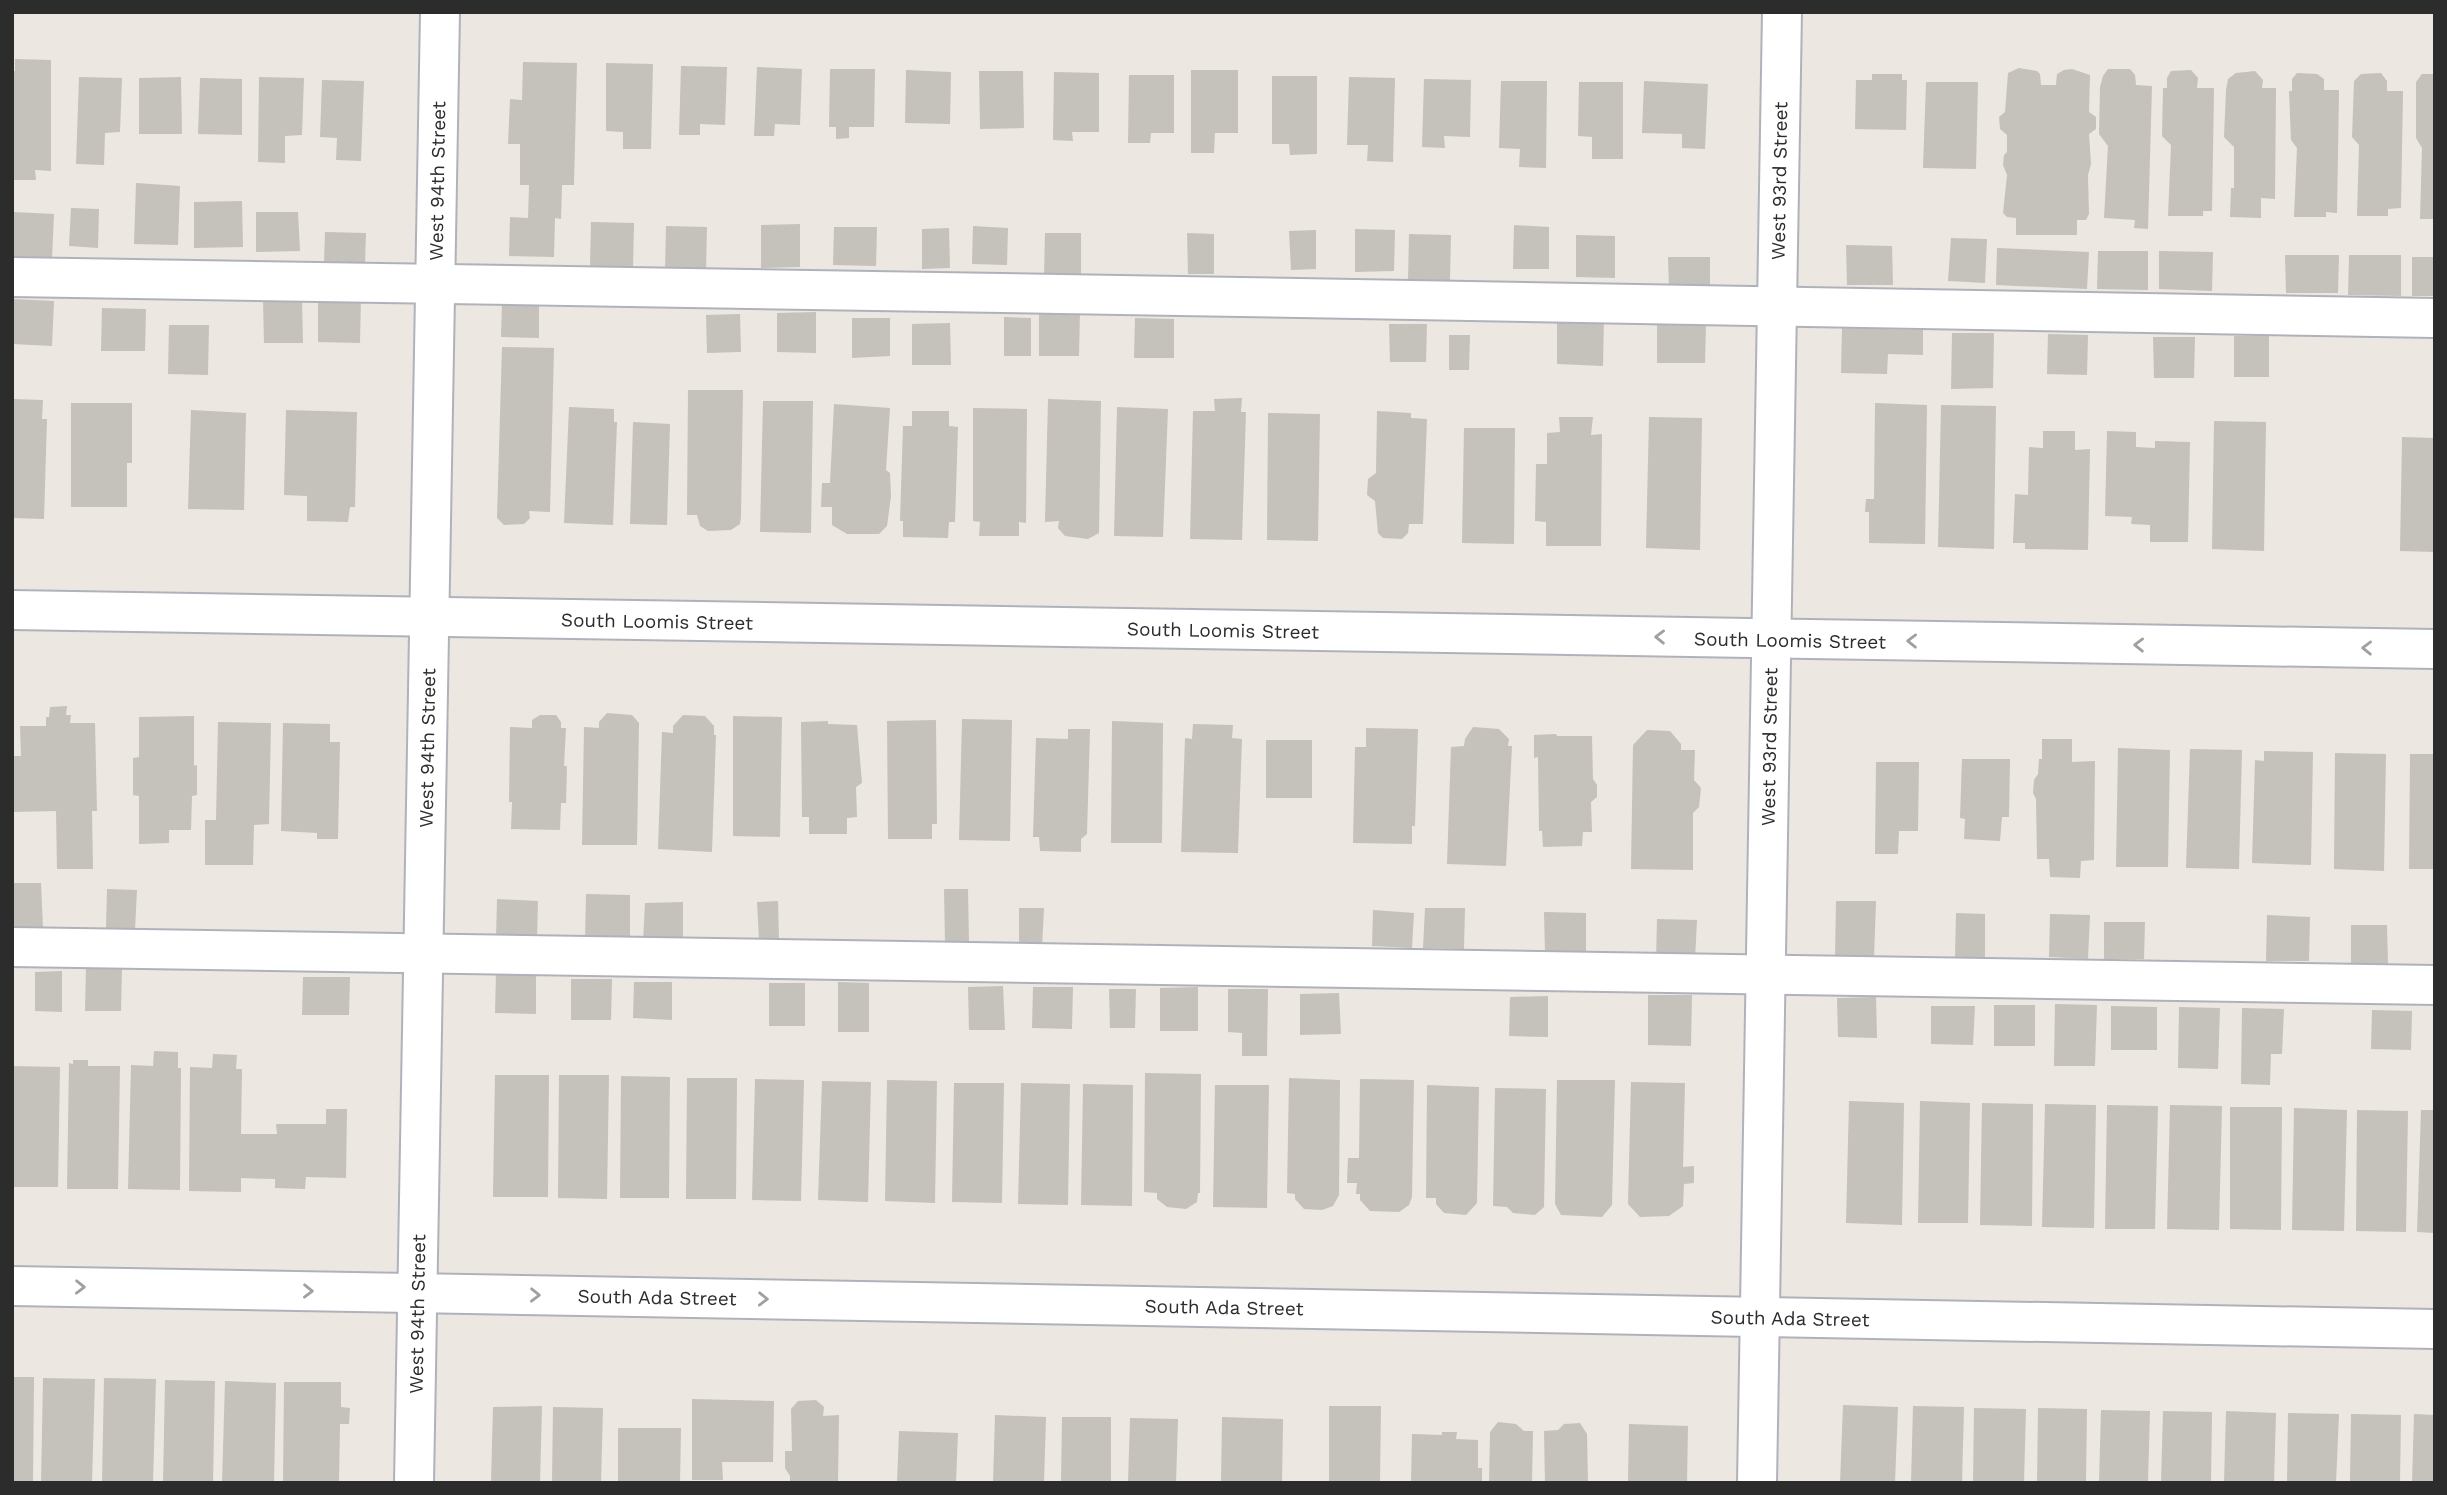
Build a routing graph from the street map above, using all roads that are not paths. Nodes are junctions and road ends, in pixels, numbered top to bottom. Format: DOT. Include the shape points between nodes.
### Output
graph roads {
  1 [pos="440,12"];
  2 [pos="1782,12"];
  3 [pos="12,277"];
  4 [pos="435,282"];
  5 [pos="1777,309"];
  6 [pos="2435,318"];
  7 [pos="12,610"];
  8 [pos="430,617"];
  9 [pos="1771,639"];
  10 [pos="2435,649"];
  11 [pos="12,947"];
  12 [pos="424,953"];
  13 [pos="1765,974"];
  14 [pos="2435,985"];
  15 [pos="12,1286"];
  16 [pos="418,1293"];
  17 [pos="1759,1317"];
  18 [pos="2435,1329"];
  19 [pos="414,1483"];
  20 [pos="1757,1483"];
  1 -- 4 [label="street, West 94th Street"];
  2 -- 5 [label="street, West 93rd Street"];
  3 -- 4 [label="street"];
  4 -- 5 [label="street"];
  4 -- 8 [label="street, West 94th Street"];
  5 -- 6 [label="street"];
  5 -- 9 [label="street, West 93rd Street"];
  7 -- 8 [label="street, South Loomis Street"];
  9 -- 8 [label="street, South Loomis Street, one-way"];
  8 -- 12 [label="street, West 94th Street"];
  10 -- 9 [label="street, South Loomis Street, one-way"];
  9 -- 13 [label="street, West 93rd Street"];
  11 -- 12 [label="street"];
  12 -- 13 [label="street"];
  12 -- 16 [label="street, West 94th Street"];
  13 -- 14 [label="street"];
  13 -- 17 [label="street, West 93rd Street"];
  15 -- 16 [label="street, South Ada Street, one-way"];
  16 -- 17 [label="street, South Ada Street, one-way"];
  16 -- 19 [label="street, West 94th Street"];
  17 -- 18 [label="street, South Ada Street"];
  17 -- 20 [label="street, West 93rd Street"];
}
